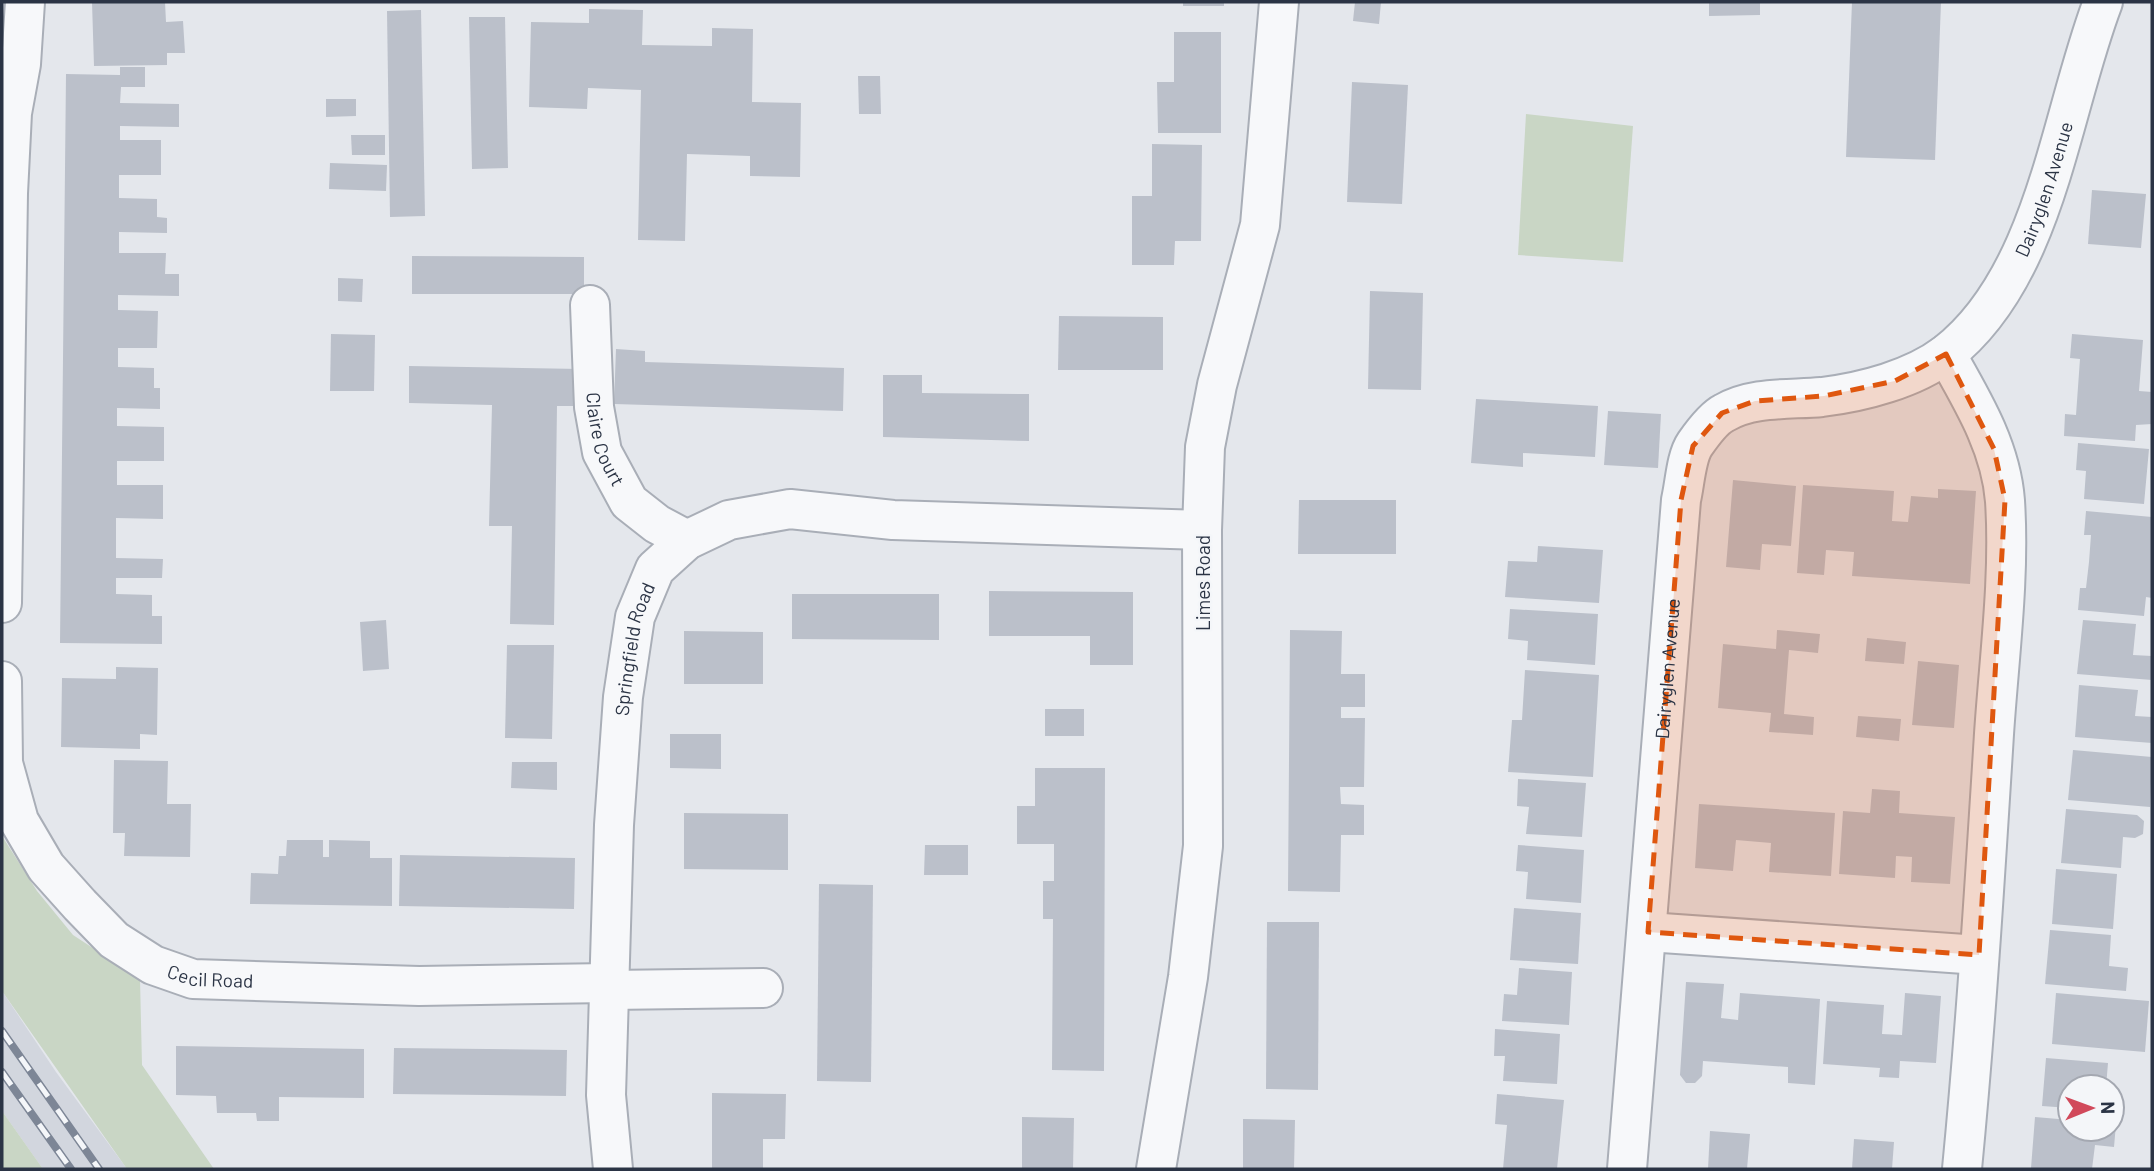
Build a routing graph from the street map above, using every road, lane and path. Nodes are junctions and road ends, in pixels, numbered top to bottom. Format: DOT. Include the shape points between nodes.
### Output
graph roads {
  1 [pos="25,2"];
  2 [pos="1279,2"];
  3 [pos="2103,2"];
  4 [pos="5,193"];
  5 [pos="590,305"];
  6 [pos="1946,354"];
  7 [pos="1202,530"];
  8 [pos="687,540"];
  9 [pos="2,603"];
  10 [pos="2,681"];
  11 [pos="1648,932"];
  12 [pos="1979,955"];
  13 [pos="609,986"];
  14 [pos="763,988"];
  15 [pos="613,1169"];
  16 [pos="1156,1169"];
  17 [pos="1627,1169"];
  18 [pos="1962,1169"];
  1 -- 4 [label="street"];
  2 -- 7 [label="street, Limes Road" via="1264,200 1205,447"];
  3 -- 6 [label="street, Dairyglen Avenue" via="2031,229 1997,301"];
  4 -- 9 [label="street"];
  5 -- 8 [label="street, Claire Court" via="594,407 602,452 629,502"];
  6 -- 11 [label="street, Dairyglen Avenue" via="1895,381 1824,396 1755,401 1722,413 1693,446 1681,500"];
  6 -- 12 [label="street" via="1994,449 2005,500"];
  7 -- 8 [label="street, Springfield Road" via="906,521 790,509 729,520"];
  7 -- 16 [label="street, Limes Road" via="1203,846 1188,977"];
  8 -- 13 [label="street, Springfield Road" via="655,569 635,617 623,697"];
  10 -- 13 [label="street, Cecil Road" via="3,763 19,821 46,867 80,905 114,940 153,965 193,979"];
  11 -- 12 [label="street"];
  11 -- 17 [label="street, Dairyglen Avenue"];
  12 -- 18 [label="street"];
  13 -- 14 [label="street, Cecil Road"];
  13 -- 15 [label="street, Springfield Road" via="606,1095"];
}
